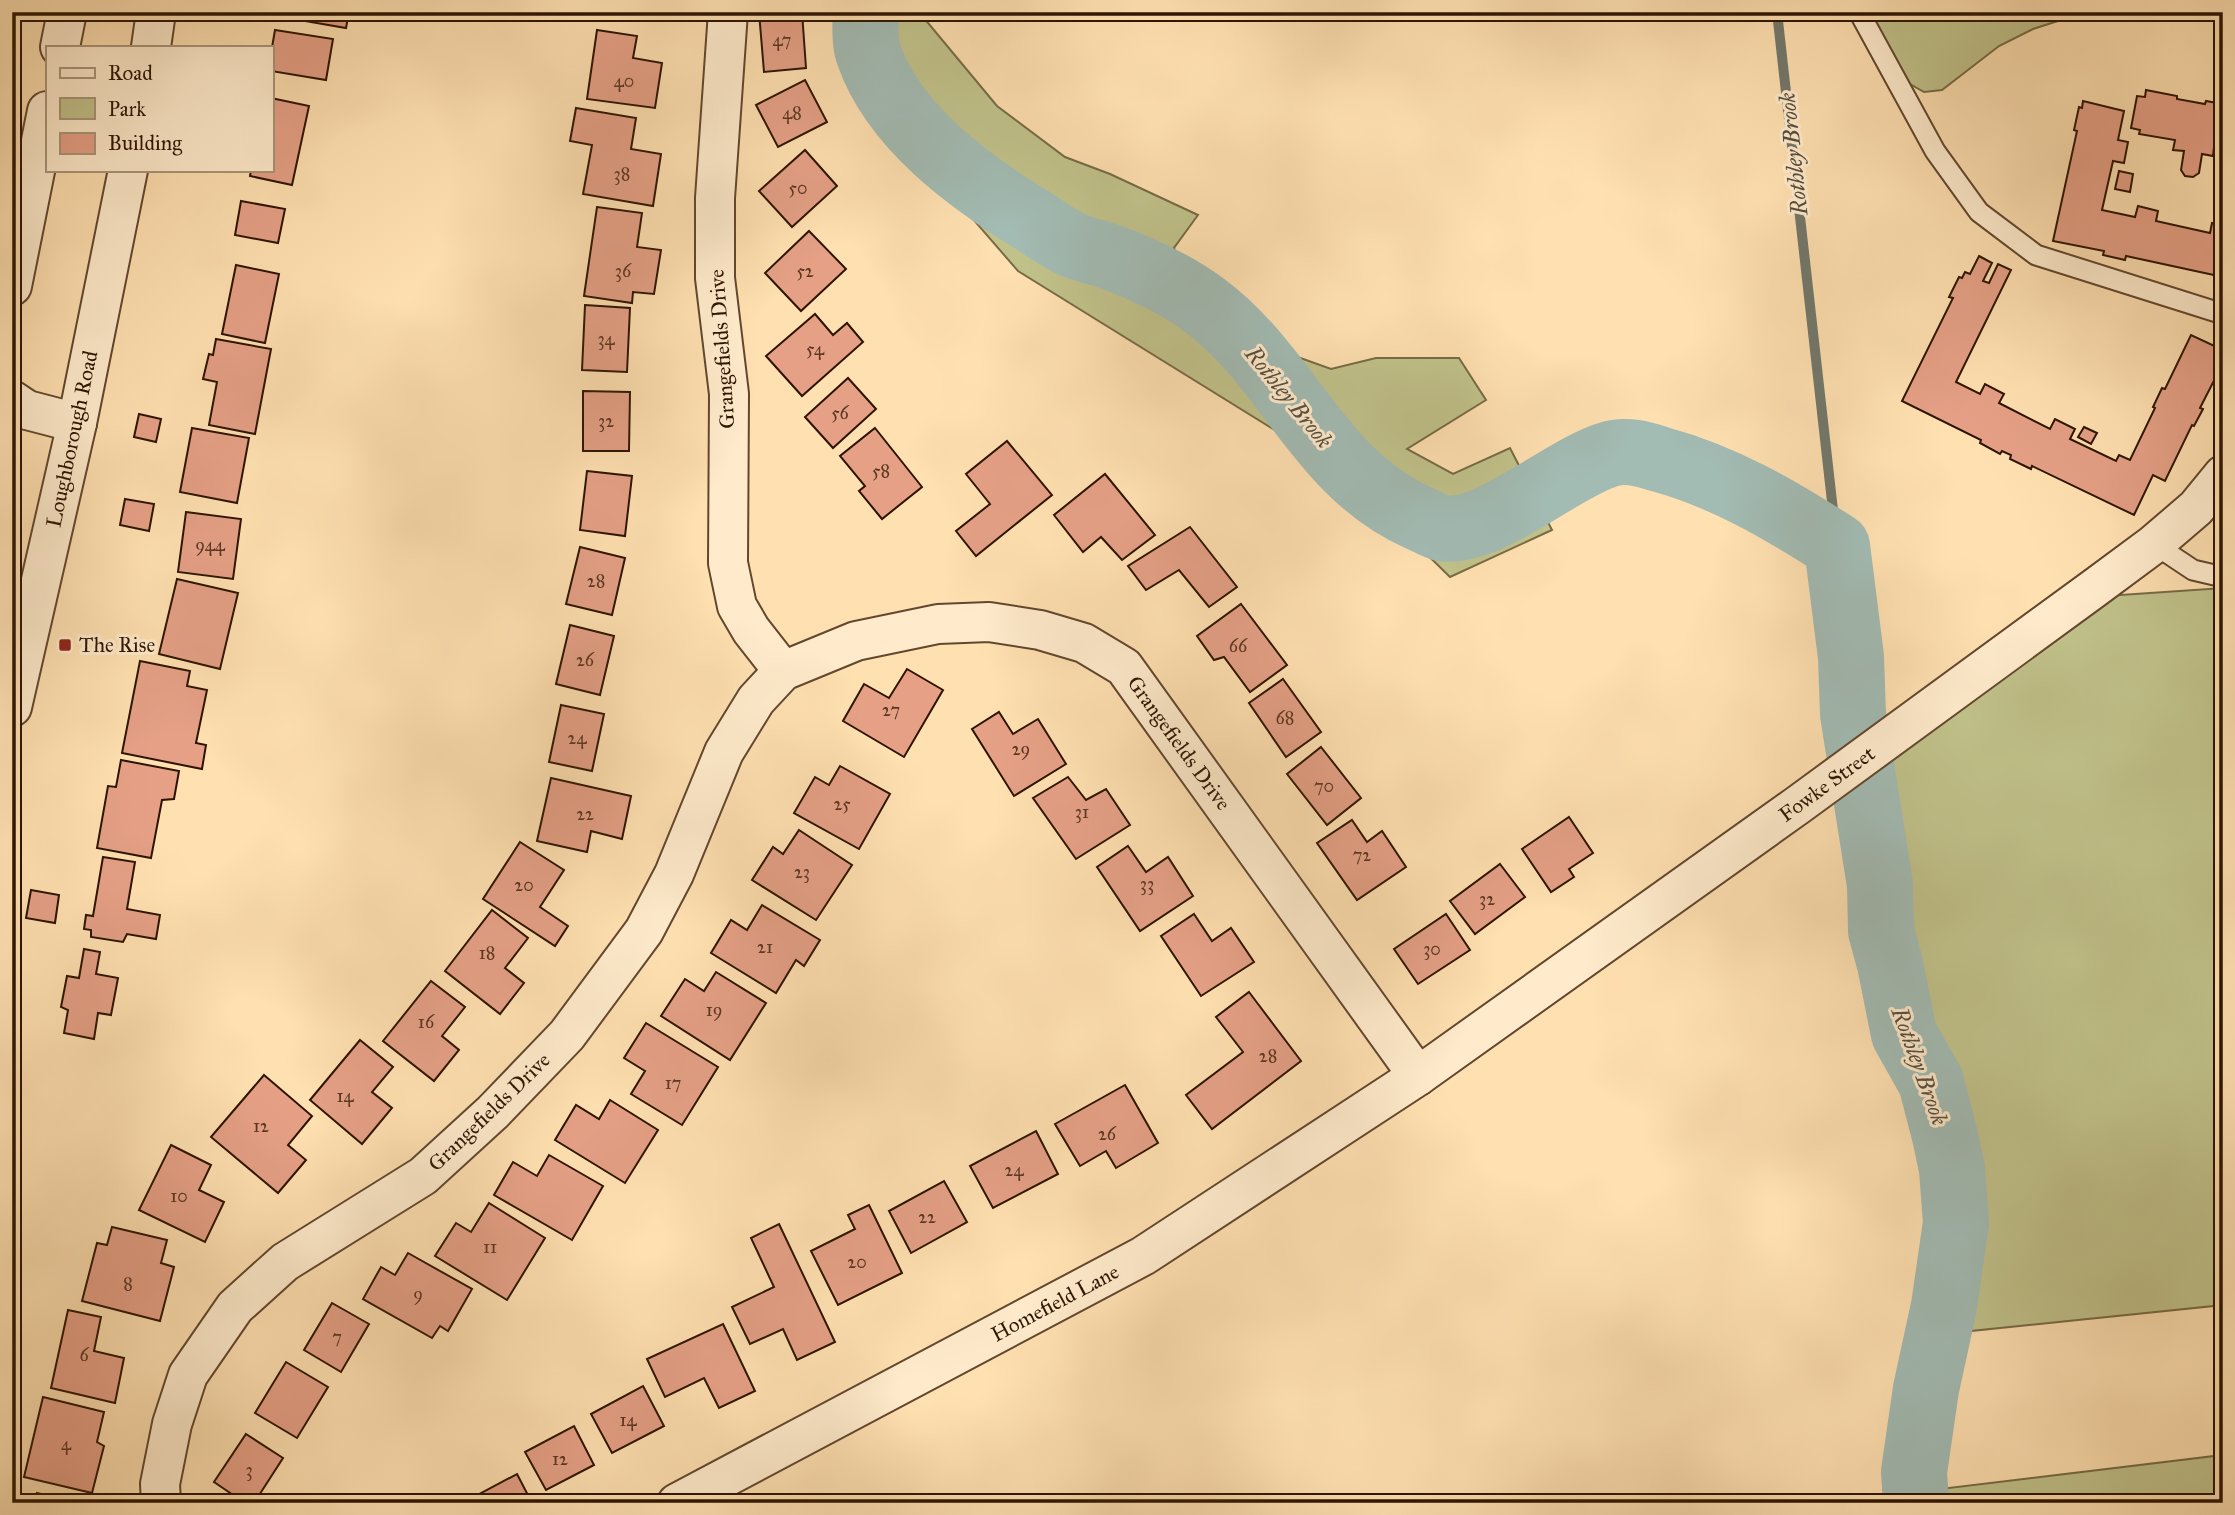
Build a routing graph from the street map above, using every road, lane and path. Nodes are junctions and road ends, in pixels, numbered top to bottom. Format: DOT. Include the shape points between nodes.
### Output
graph roads {
  1 [pos="67,12"];
  2 [pos="156,12"];
  3 [pos="728,12"];
  4 [pos="1859,12"];
  5 [pos="60,46"];
  6 [pos="151,46"];
  7 [pos="46,116"];
  8 [pos="128,172"];
  9 [pos="12,286"];
  10 [pos="2223,314"];
  11 [pos="12,400"];
  12 [pos="77,423"];
  13 [pos="2223,475"];
  14 [pos="2154,544"];
  15 [pos="2223,578"];
  16 [pos="783,671"];
  17 [pos="12,707"];
  18 [pos="1418,1076"];
  19 [pos="161,1503"];
  20 [pos="677,1503"];
  1 -- 5 [label="street"];
  2 -- 6 [label="street"];
  3 -- 16 [label="street, Grangefields Drive" via="715,198 715,278 729,394 728,562 737,606"];
  4 -- 10 [label="lane" via="1935,151 1979,212 2036,255"];
  7 -- 9 [label="street"];
  8 -- 12 [label="street, Loughborough Road"];
  11 -- 12 [label="street" via="27,410"];
  12 -- 17 [label="street, Loughborough Road"];
  13 -- 14 [label="street, Fowke Street" via="2196,508"];
  14 -- 15 [label="lane" via="2193,570"];
  14 -- 18 [label="street, Fowke Street"];
  16 -- 18 [label="street, Grangefields Drive" via="856,641 938,624 989,622 1084,643 1124,667"];
  16 -- 19 [label="street, Grangefields Drive" via="756,700 724,752 674,874 644,931 567,1035 424,1176 285,1262 235,1307 188,1374 172,1424 160,1484"];
  18 -- 20 [label="street, Homefield Lane" via="1143,1256"];
}
